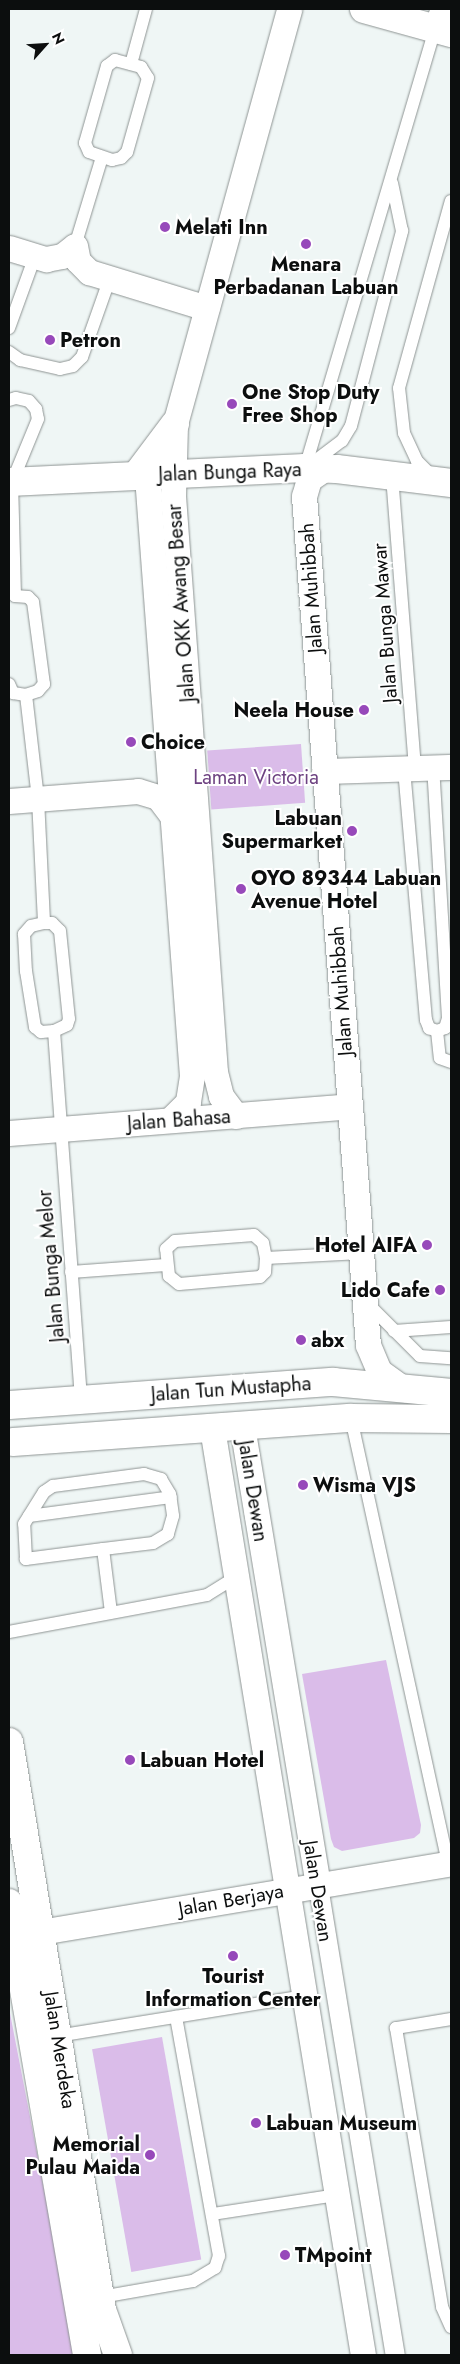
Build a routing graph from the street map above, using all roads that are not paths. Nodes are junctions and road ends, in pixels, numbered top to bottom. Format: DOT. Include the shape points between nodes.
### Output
graph roads {
  1 [pos="146,9"];
  2 [pos="289,9"];
  3 [pos="364,9"];
  4 [pos="443,24"];
  5 [pos="131,64"];
  6 [pos="102,157"];
  7 [pos="392,183"];
  8 [pos="451,200"];
  9 [pos="76,246"];
  10 [pos="9,248"];
  11 [pos="35,256"];
  12 [pos="110,278"];
  13 [pos="207,308"];
  14 [pos="9,328"];
  15 [pos="9,352"];
  16 [pos="9,400"];
  17 [pos="175,424"];
  18 [pos="314,469"];
  19 [pos="152,475"];
  20 [pos="392,476"];
  21 [pos="11,482"];
  22 [pos="445,482"];
  23 [pos="12,596"];
  24 [pos="9,684"];
  25 [pos="26,695"];
  26 [pos="426,768"];
  27 [pos="324,771"];
  28 [pos="38,799"];
  29 [pos="9,801"];
  30 [pos="173,817"];
  31 [pos="44,922"];
  32 [pos="54,1031"];
  33 [pos="437,1031"];
  34 [pos="451,1062"];
  35 [pos="350,1106"];
  36 [pos="236,1116"];
  37 [pos="170,1120"];
  38 [pos="59,1129"];
  39 [pos="9,1133"];
  40 [pos="361,1253"];
  41 [pos="266,1258"];
  42 [pos="166,1265"];
  43 [pos="71,1272"];
  44 [pos="365,1300"];
  45 [pos="451,1326"];
  46 [pos="394,1331"];
  47 [pos="451,1358"];
  48 [pos="404,1388"];
  49 [pos="451,1393"];
  50 [pos="81,1400"];
  51 [pos="10,1404"];
  52 [pos="351,1418"];
  53 [pos="451,1419"];
  54 [pos="242,1426"];
  55 [pos="212,1428"];
  56 [pos="11,1447"];
  57 [pos="171,1498"];
  58 [pos="29,1516"];
  59 [pos="102,1549"];
  60 [pos="266,1571"];
  61 [pos="236,1577"];
  62 [pos="111,1612"];
  63 [pos="9,1632"];
  64 [pos="9,1742"];
  65 [pos="450,1864"];
  66 [pos="318,1886"];
  67 [pos="287,1891"];
  68 [pos="9,1903"];
  69 [pos="40,1932"];
  70 [pos="304,1996"];
  71 [pos="176,2017"];
  72 [pos="451,2019"];
  73 [pos="57,2036"];
  74 [pos="337,2195"];
  75 [pos="213,2214"];
  76 [pos="101,2298"];
  77 [pos="451,2327"];
  78 [pos="87,2355"];
  79 [pos="118,2355"];
  80 [pos="363,2355"];
  81 [pos="395,2355"];
  1 -- 5 [label="lane"];
  2 -- 13 [label="street, Jalan OKK Awang Besar"];
  3 -- 4 [label="main road"];
  4 -- 7 [label="lane"];
  5 -- 6 [label="lane" via="144,69 148,78 128,152 116,160"];
  5 -- 6 [label="lane" via="115,60 107,66 85,143 90,152"];
  6 -- 9 [label="lane"];
  7 -- 18 [label="lane"];
  7 -- 18 [label="lane" via="402,231 350,426 342,441"];
  8 -- 22 [label="lane" via="398,398 410,449 427,472"];
  9 -- 11 [label="street" via="54,259"];
  9 -- 12 [label="street" via="82,267"];
  10 -- 11 [label="street"];
  11 -- 14 [label="lane"];
  12 -- 13 [label="street"];
  12 -- 15 [label="lane" via="82,357 73,366 60,369 20,360"];
  13 -- 17 [label="street, Jalan OKK Awang Besar"];
  16 -- 21 [label="lane" via="30,401 38,419"];
  17 -- 19 [label="main road"];
  17 -- 19 [label="street, Jalan OKK Awang Besar"];
  18 -- 19 [label="main road, Jalan Bunga Raya"];
  18 -- 20 [label="main road, Jalan Bunga Raya"];
  18 -- 27 [label="street, Jalan Muhibbah" via="304,496"];
  19 -- 21 [label="main road, Jalan Bunga Raya"];
  19 -- 30 [label="street, Jalan OKK Awang Besar"];
  19 -- 36 [label="street, Jalan OKK Awang Besar" via="214,1072 221,1096"];
  20 -- 22 [label="main road, Jalan Bunga Raya"];
  20 -- 26 [label="lane, Jalan Bunga Mawar"];
  21 -- 23 [label="lane"];
  23 -- 25 [label="lane" via="28,597 33,602 44,684 38,691"];
  24 -- 25 [label="lane" via="12,693"];
  25 -- 28 [label="lane"];
  26 -- 27 [label="street"];
  26 -- 33 [label="lane, Jalan Bunga Mawar" via="426,1020 429,1028"];
  26 -- 33 [label="lane, Jalan Bunga Mawar" via="448,1018 445,1028"];
  27 -- 35 [label="street, Jalan Muhibbah"];
  28 -- 29 [label="street"];
  28 -- 30 [label="street" via="138,791 158,797"];
  28 -- 31 [label="lane"];
  30 -- 37 [label="street, Jalan OKK Awang Besar" via="192,1076 188,1102"];
  31 -- 32 [label="lane" via="52,923 60,931 66,983 67,1026"];
  31 -- 32 [label="lane" via="30,926 24,934 26,971 35,1028 41,1032"];
  32 -- 38 [label="lane, Jalan Bunga Melor"];
  33 -- 34 [label="lane" via="440,1058"];
  35 -- 36 [label="street, Jalan Bahasa"];
  35 -- 40 [label="street, Jalan Muhibbah"];
  36 -- 37 [label="street, Jalan Bahasa"];
  37 -- 38 [label="street, Jalan Bahasa"];
  38 -- 39 [label="street, Jalan Bahasa"];
  38 -- 43 [label="lane, Jalan Bunga Melor"];
  40 -- 41 [label="lane"];
  40 -- 44 [label="street, Jalan Muhibbah"];
  41 -- 42 [label="lane" via="265,1272 250,1280 179,1284 170,1276"];
  41 -- 42 [label="lane" via="259,1237 216,1237 170,1244"];
  42 -- 43 [label="lane"];
  43 -- 50 [label="lane, Jalan Bunga Melor"];
  44 -- 46 [label="lane"];
  44 -- 48 [label="street, Jalan Muhibbah" via="372,1358 379,1371"];
  45 -- 46 [label="lane"];
  46 -- 47 [label="lane" via="420,1356"];
  48 -- 49 [label="main road, Jalan Tun Mustapha"];
  48 -- 50 [label="main road, Jalan Tun Mustapha" via="333,1382"];
  50 -- 51 [label="main road, Jalan Tun Mustapha"];
  51 -- 56 [label="main road" via="14,1424"];
  52 -- 53 [label="main road, Jalan Tun Mustapha"];
  52 -- 54 [label="main road, Jalan Tun Mustapha"];
  52 -- 65 [label="lane"];
  54 -- 55 [label="main road, Jalan Tun Mustapha"];
  54 -- 60 [label="street, Jalan Dewan"];
  55 -- 56 [label="main road, Jalan Tun Mustapha"];
  55 -- 61 [label="street, Jalan Dewan"];
  57 -- 58 [label="lane"];
  57 -- 58 [label="lane" via="167,1485 153,1474 58,1484 44,1492"];
  57 -- 59 [label="lane" via="172,1526 161,1540"];
  58 -- 59 [label="lane" via="23,1530 26,1559"];
  59 -- 62 [label="lane"];
  60 -- 61 [label="street"];
  60 -- 66 [label="street, Jalan Dewan"];
  61 -- 62 [label="lane" via="207,1595"];
  61 -- 67 [label="street, Jalan Dewan"];
  62 -- 63 [label="lane"];
  64 -- 69 [label="main road, Jalan Merdeka"];
  65 -- 66 [label="street, Jalan Berjaya"];
  66 -- 67 [label="street, Jalan Berjaya"];
  66 -- 81 [label="street, Jalan Dewan"];
  67 -- 69 [label="street, Jalan Berjaya"];
  67 -- 70 [label="street, Jalan Dewan"];
  68 -- 78 [label="main road, Jalan Merdeka"];
  69 -- 73 [label="main road, Jalan Merdeka"];
  70 -- 71 [label="lane"];
  70 -- 74 [label="street, Jalan Dewan"];
  71 -- 73 [label="lane"];
  71 -- 75 [label="lane"];
  72 -- 77 [label="lane" via="396,2028 442,2306"];
  73 -- 76 [label="main road, Jalan Merdeka"];
  74 -- 75 [label="lane"];
  74 -- 80 [label="street, Jalan Dewan"];
  75 -- 76 [label="lane" via="219,2256 214,2268 205,2276"];
  76 -- 79 [label="main road, Jalan Merdeka" via="107,2328"];
}
